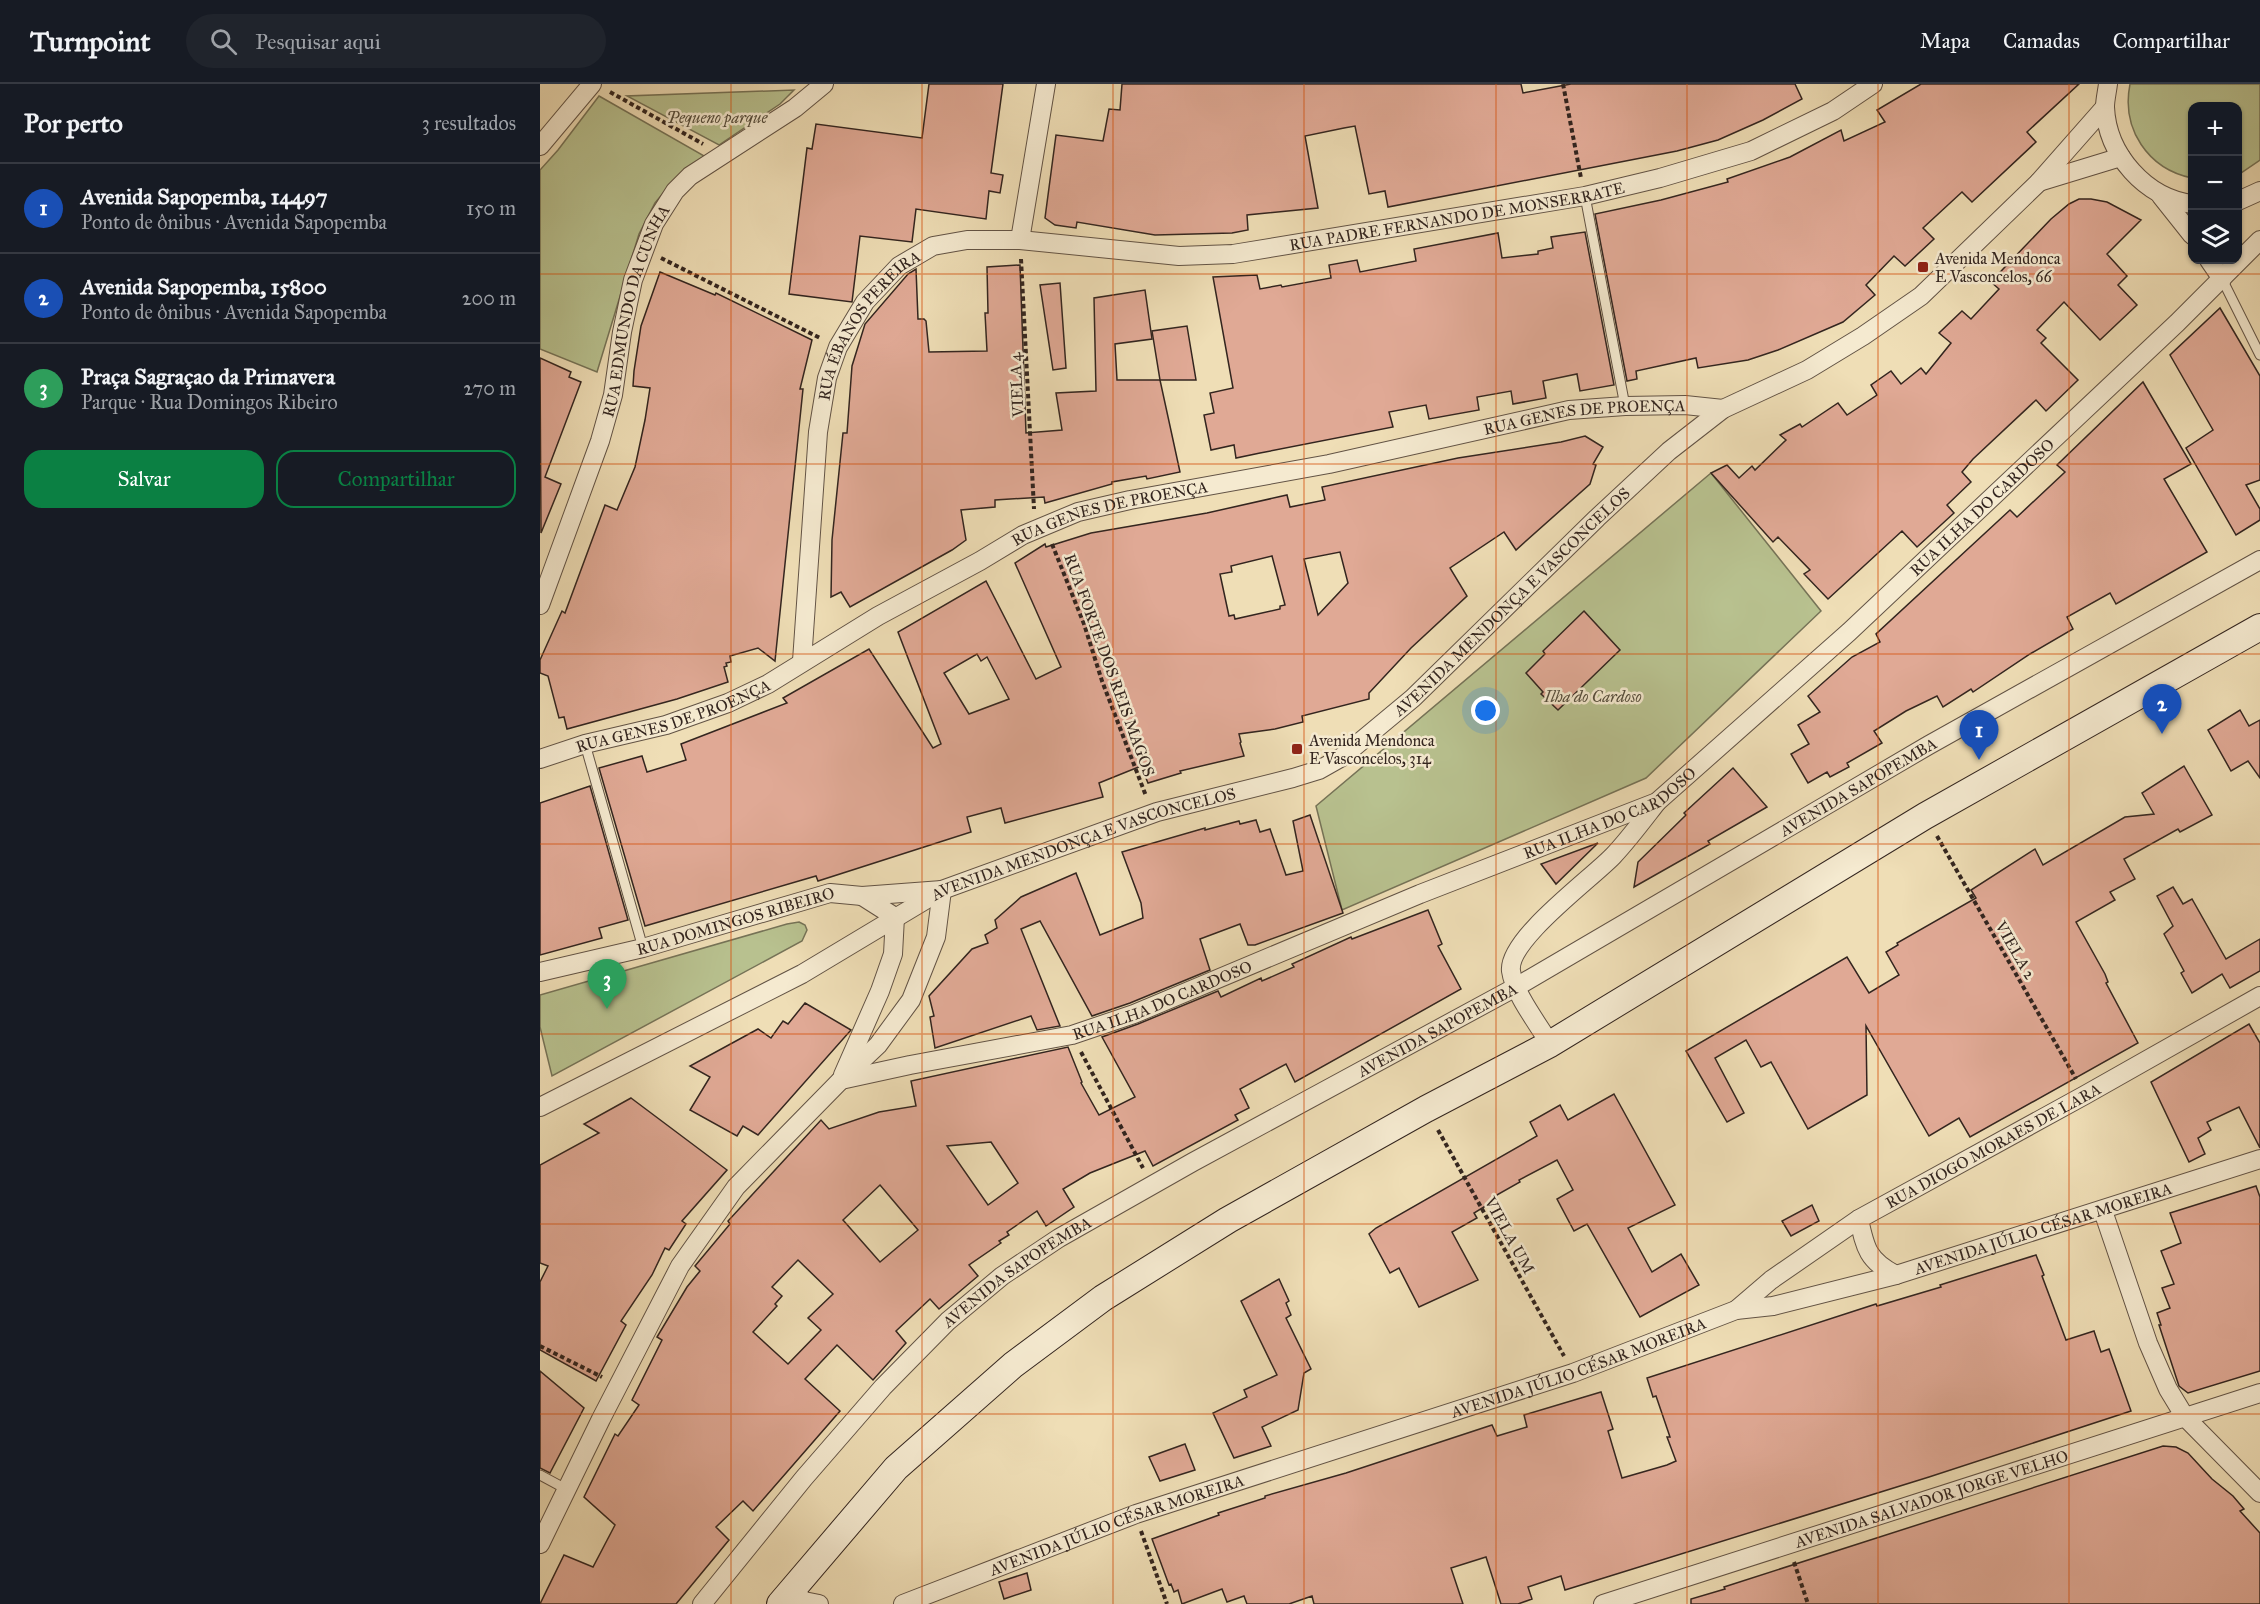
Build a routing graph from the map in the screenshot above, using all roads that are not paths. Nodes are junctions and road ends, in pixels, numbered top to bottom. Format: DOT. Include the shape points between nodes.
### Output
graph roads {
  1 [pos="824,84"];
  2 [pos="1046,84"];
  3 [pos="1873,84"];
  4 [pos="2108,84"];
  5 [pos="599,87"];
  6 [pos="2105,107"];
  7 [pos="540,146"];
  8 [pos="2121,157"];
  9 [pos="2038,183"];
  10 [pos="2260,191"];
  11 [pos="2160,194"];
  12 [pos="1585,196"];
  13 [pos="2242,199"];
  14 [pos="2188,204"];
  15 [pos="2188,229"];
  16 [pos="1020,240"];
  17 [pos="2260,240"];
  18 [pos="2212,264"];
  19 [pos="2222,279"];
  20 [pos="2260,355"];
  21 [pos="1625,406"];
  22 [pos="1723,409"];
  23 [pos="2260,560"];
  24 [pos="540,605"];
  25 [pos="2260,627"];
  26 [pos="802,661"];
  27 [pos="585,744"];
  28 [pos="540,759"];
  29 [pos="1657,802"];
  30 [pos="942,890"];
  31 [pos="862,896"];
  32 [pos="895,917"];
  33 [pos="643,948"];
  34 [pos="540,972"];
  35 [pos="1516,987"];
  36 [pos="2260,996"];
  37 [pos="1550,1044"];
  38 [pos="841,1080"];
  39 [pos="540,1107"];
  40 [pos="2260,1159"];
  41 [pos="2103,1210"];
  42 [pos="1859,1219"];
  43 [pos="1896,1275"];
  44 [pos="1736,1310"];
  45 [pos="2260,1393"];
  46 [pos="2184,1417"];
  47 [pos="540,1475"];
  48 [pos="566,1489"];
  49 [pos="2260,1493"];
  50 [pos="540,1544"];
  51 [pos="786,1597"];
  52 [pos="702,1604"];
  53 [pos="819,1604"];
  54 [pos="903,1604"];
  55 [pos="1603,1604"];
  1 -- 24 [label="street, RUA EDMUNDO DA CUNHA" via="795,108 690,176 654,224 633,280 613,395 600,441"];
  2 -- 16 [label="street"];
  3 -- 12 [label="street, RUA PADRE FERNANDO DE MONSERRATE" via="1833,111 1751,151"];
  4 -- 6 [label="street"];
  5 -- 7 [label="street"];
  6 -- 8 [label="street" via="2110,133"];
  6 -- 9 [label="street, AVENIDA MENDONÇA E VASCONCELOS"];
  8 -- 9 [label="street, AVENIDA MENDONÇA E VASCONCELOS"];
  8 -- 11 [label="street" via="2138,178"];
  9 -- 22 [label="street, AVENIDA MENDONÇA E VASCONCELOS" via="1921,296 1807,370"];
  10 -- 13 [label="street"];
  11 -- 14 [label="street"];
  11 -- 15 [label="street"];
  12 -- 16 [label="street, RUA PADRE FERNANDO DE MONSERRATE" via="1233,254 1179,255"];
  12 -- 21 [label="lane"];
  16 -- 26 [label="street, RUA ÉBANOS PEREIRA" via="966,240 933,246 899,266 865,302 838,347 827,378 818,432"];
  17 -- 19 [label="street, RUA ILHA DO CARDOSO"];
  18 -- 19 [label="street"];
  19 -- 20 [label="lane"];
  19 -- 29 [label="street, RUA ILHA DO CARDOSO" via="1849,632"];
  21 -- 22 [label="street, RUA GENES DE PROENÇA"];
  21 -- 26 [label="street, RUA GENES DE PROENÇA" via="1569,410 1329,464 1078,512 1045,525"];
  22 -- 30 [label="street, AVENIDA MENDONÇA E VASCONCELOS" via="1669,452 1413,698 1342,757 1293,778 1152,814"];
  23 -- 35 [label="street, AVENIDA SAPOPEMBA" via="1929,745"];
  25 -- 37 [label="main road" via="1925,816"];
  26 -- 27 [label="street, RUA GENES DE PROENÇA" via="768,684 728,703 666,725"];
  27 -- 28 [label="street, RUA GENES DE PROENÇA"];
  27 -- 33 [label="lane"];
  29 -- 35 [label="street" via="1613,857 1533,929 1514,954 1511,970"];
  29 -- 38 [label="street, RUA ILHA DO CARDOSO" via="1409,899 1134,1014 1072,1035"];
  30 -- 31 [label="street, RUA DOMINGOS RIBEIRO"];
  30 -- 32 [label="street, AVENIDA MENDONÇA E VASCONCELOS"];
  30 -- 38 [label="street" via="936,937 911,1000 878,1046"];
  31 -- 32 [label="street, RUA DOMINGOS RIBEIRO"];
  31 -- 33 [label="street, RUA DOMINGOS RIBEIRO" via="830,892"];
  32 -- 38 [label="street" via="892,954 880,991"];
  32 -- 39 [label="street, AVENIDA MENDONÇA E VASCONCELOS" via="802,974"];
  33 -- 34 [label="street, RUA DOMINGOS RIBEIRO"];
  35 -- 37 [label="street"];
  35 -- 52 [label="street, AVENIDA SAPOPEMBA" via="1193,1162 1002,1276 948,1321 884,1387"];
  36 -- 42 [label="street, RUA DIOGO MORAES DE LARA"];
  37 -- 51 [label="main road" via="1426,1109 1190,1244 1104,1298 1012,1365 896,1468"];
  38 -- 48 [label="street" via="736,1187 680,1266"];
  40 -- 41 [label="street, AVENIDA JÚLIO CÉSAR MOREIRA"];
  41 -- 43 [label="street, AVENIDA JÚLIO CÉSAR MOREIRA"];
  41 -- 46 [label="street" via="2148,1343"];
  42 -- 43 [label="street" via="1865,1247 1873,1260"];
  42 -- 44 [label="street, RUA DIOGO MORAES DE LARA" via="1771,1280"];
  43 -- 44 [label="street, AVENIDA JÚLIO CÉSAR MOREIRA" via="1773,1306"];
  44 -- 54 [label="street, AVENIDA JÚLIO CÉSAR MOREIRA" via="1573,1373 1136,1514"];
  45 -- 46 [label="street, AVENIDA SALVADOR JORGE VELHO"];
  46 -- 49 [label="street"];
  46 -- 55 [label="street, AVENIDA SALVADOR JORGE VELHO"];
  47 -- 48 [label="lane"];
  48 -- 50 [label="street"];
  51 -- 53 [label="street"];
}
